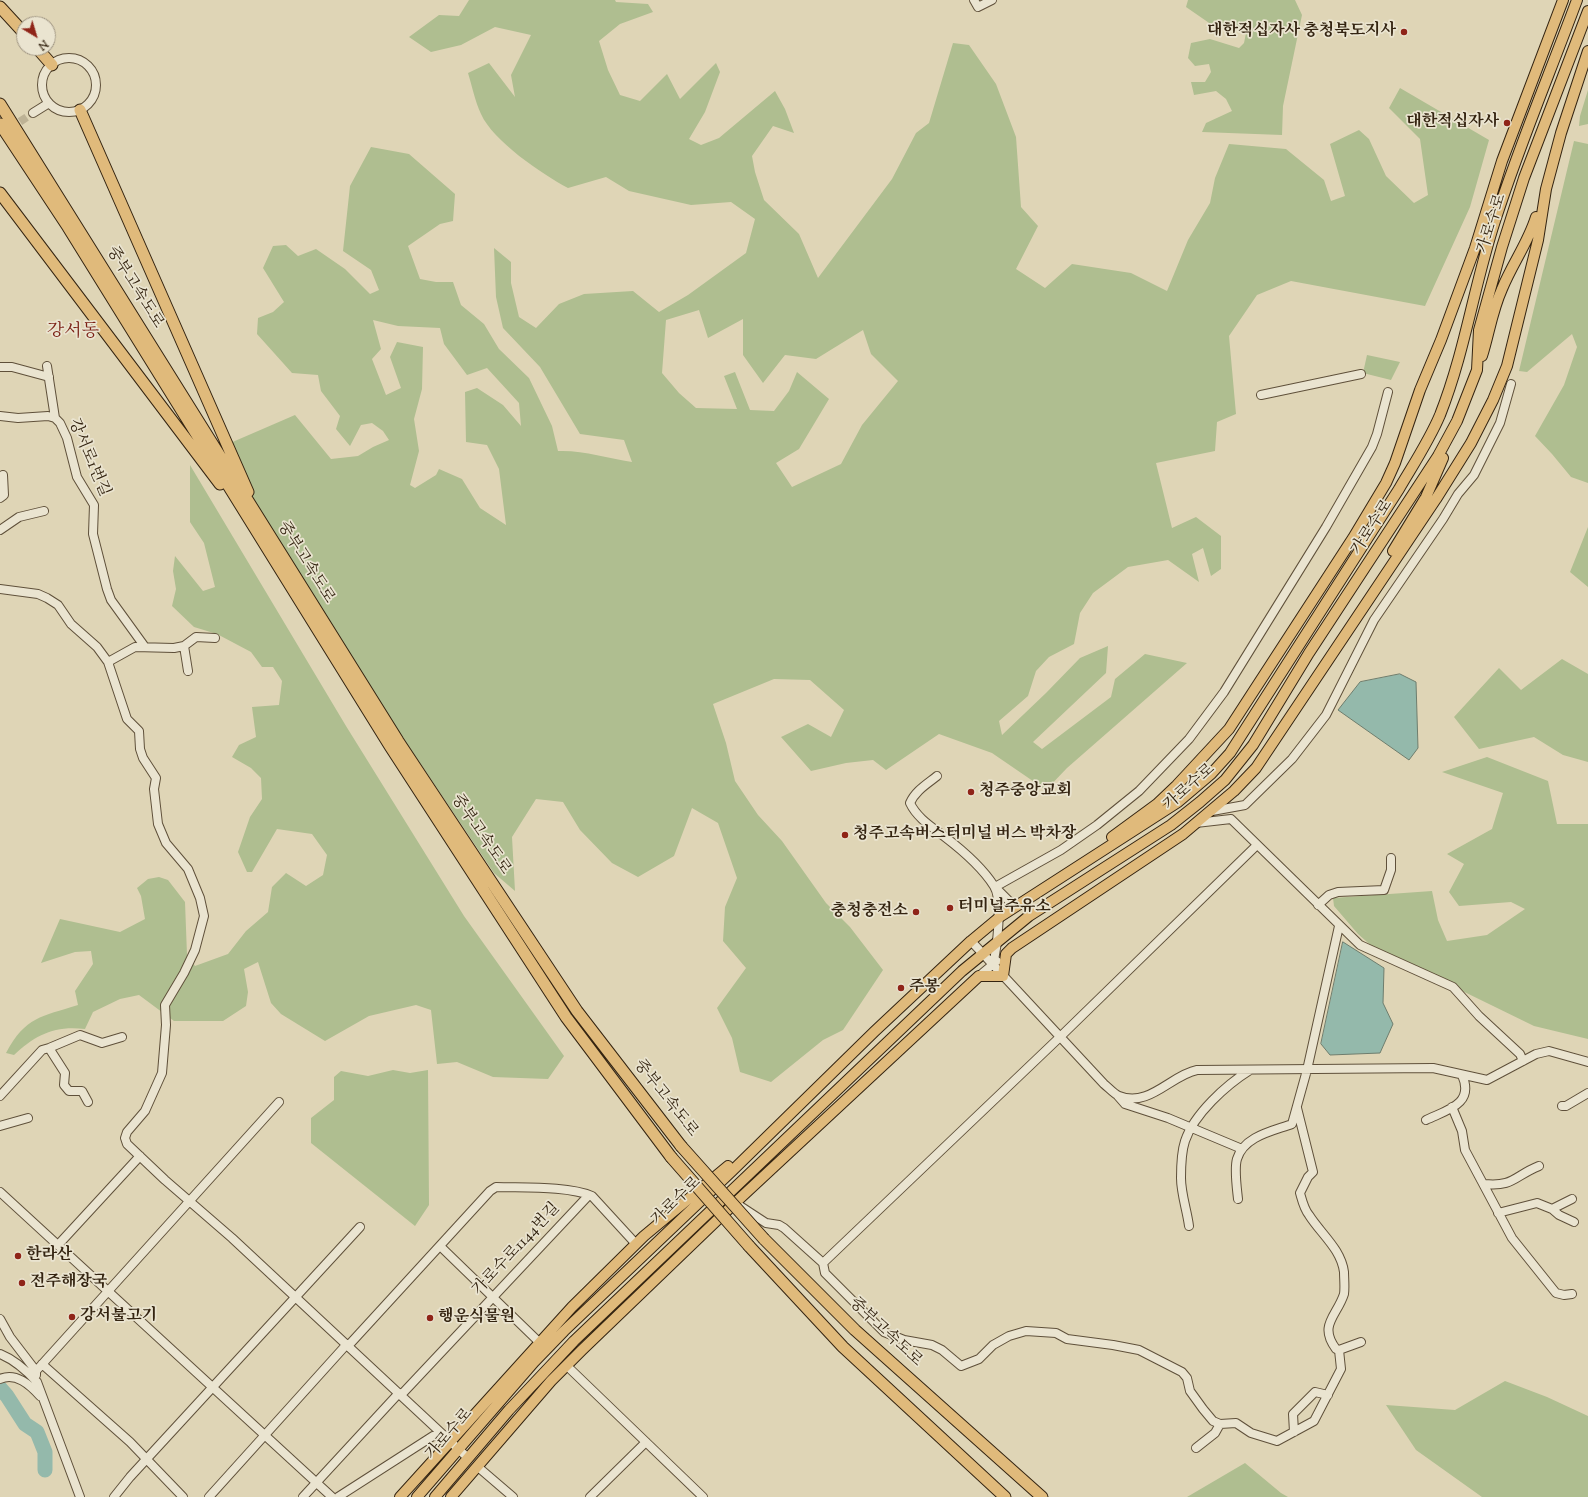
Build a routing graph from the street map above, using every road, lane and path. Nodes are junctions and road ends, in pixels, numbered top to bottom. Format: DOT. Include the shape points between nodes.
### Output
graph roads {
  1 [pos="974,0"];
  2 [pos="992,0"];
  3 [pos="1563,0"];
  4 [pos="1577,0"];
  5 [pos="0,7"];
  6 [pos="1588,11"];
  7 [pos="16,25"];
  8 [pos="1588,51"];
  9 [pos="44,56"];
  10 [pos="52,65"];
  11 [pos="1584,70"];
  12 [pos="49,103"];
  13 [pos="0,104"];
  14 [pos="80,110"];
  15 [pos="33,113"];
  16 [pos="0,124"];
  17 [pos="1546,189"];
  18 [pos="0,193"];
  19 [pos="47,366"];
  20 [pos="0,367"];
  21 [pos="1477,370"];
  22 [pos="1361,374"];
  23 [pos="49,377"];
  24 [pos="1511,384"];
  25 [pos="1388,392"];
  26 [pos="1261,396"];
  27 [pos="0,416"];
  28 [pos="55,418"];
  29 [pos="1457,421"];
  30 [pos="3,475"];
  31 [pos="0,498"];
  32 [pos="44,511"];
  33 [pos="252,516"];
  34 [pos="0,530"];
  35 [pos="0,589"];
  36 [pos="1371,596"];
  37 [pos="216,638"];
  38 [pos="184,646"];
  39 [pos="145,647"];
  40 [pos="108,662"];
  41 [pos="188,671"];
  42 [pos="937,776"];
  43 [pos="1212,811"];
  44 [pos="1196,823"];
  45 [pos="1257,845"];
  46 [pos="1391,858"];
  47 [pos="1067,873"];
  48 [pos="995,887"];
  49 [pos="1318,905"];
  50 [pos="1015,907"];
  51 [pos="998,918"];
  52 [pos="1339,926"];
  53 [pos="998,939"];
  54 [pos="971,941"];
  55 [pos="982,953"];
  56 [pos="1006,954"];
  57 [pos="993,964"];
  58 [pos="979,976"];
  59 [pos="1003,976"];
  60 [pos="1060,1037"];
  61 [pos="122,1038"];
  62 [pos="50,1048"];
  63 [pos="1523,1062"];
  64 [pos="1588,1062"];
  65 [pos="1250,1070"];
  66 [pos="1307,1070"];
  67 [pos="1462,1075"];
  68 [pos="1588,1093"];
  69 [pos="0,1096"];
  70 [pos="1118,1096"];
  71 [pos="88,1102"];
  72 [pos="279,1102"];
  73 [pos="1562,1106"];
  74 [pos="1297,1108"];
  75 [pos="1452,1108"];
  76 [pos="28,1118"];
  77 [pos="1426,1120"];
  78 [pos="0,1126"];
  79 [pos="1191,1128"];
  80 [pos="766,1137"];
  81 [pos="1242,1149"];
  82 [pos="140,1156"];
  83 [pos="1539,1166"];
  84 [pos="1484,1184"];
  85 [pos="0,1192"];
  86 [pos="589,1195"];
  87 [pos="1572,1199"];
  88 [pos="1238,1200"];
  89 [pos="189,1201"];
  90 [pos="735,1203"];
  91 [pos="1552,1209"];
  92 [pos="1498,1213"];
  93 [pos="1574,1222"];
  94 [pos="1189,1226"];
  95 [pos="360,1227"];
  96 [pos="636,1244"];
  97 [pos="58,1245"];
  98 [pos="440,1246"];
  99 [pos="823,1263"];
  100 [pos="108,1291"];
  101 [pos="1572,1294"];
  102 [pos="296,1297"];
  103 [pos="493,1297"];
  104 [pos="0,1319"];
  105 [pos="540,1342"];
  106 [pos="1361,1342"];
  107 [pos="348,1345"];
  108 [pos="1340,1350"];
  109 [pos="0,1354"];
  110 [pos="42,1364"];
  111 [pos="567,1366"];
  112 [pos="36,1372"];
  113 [pos="2,1378"];
  114 [pos="37,1382"];
  115 [pos="212,1387"];
  116 [pos="400,1394"];
  117 [pos="1328,1395"];
  118 [pos="45,1402"];
  119 [pos="1220,1424"];
  120 [pos="1294,1432"];
  121 [pos="265,1435"];
  122 [pos="447,1438"];
  123 [pos="646,1442"];
  124 [pos="1196,1448"];
  125 [pos="458,1449"];
  126 [pos="468,1458"];
  127 [pos="147,1459"];
  128 [pos="478,1467"];
  129 [pos="317,1482"];
  130 [pos="80,1497"];
  131 [pos="114,1497"];
  132 [pos="183,1497"];
  133 [pos="209,1497"];
  134 [pos="303,1497"];
  135 [pos="332,1497"];
  136 [pos="338,1497"];
  137 [pos="400,1497"];
  138 [pos="417,1497"];
  139 [pos="435,1497"];
  140 [pos="451,1497"];
  141 [pos="513,1497"];
  142 [pos="590,1497"];
  143 [pos="703,1497"];
  144 [pos="1005,1497"];
  145 [pos="1042,1497"];
  1 -- 2 [label="street" via="978,7"];
  3 -- 47 [label="main road, 가로수로" via="1502,161 1479,236 1395,463 1376,500 1225,734 1177,786"];
  4 -- 47 [label="main road, 가로수로" via="1495,222 1472,302 1462,349 1440,416 1424,446 1230,753 1194,790"];
  5 -- 7 [label="highway"];
  6 -- 21 [label="main road, 가로수로" via="1524,178 1492,280 1479,330"];
  8 -- 11 [label="main road, 가로수로"];
  9 -- 10 [label="highway"];
  10 -- 12 [label="street" via="46,71 43,83 44,96"];
  10 -- 14 [label="street" via="60,60 69,59 82,62 92,72 96,80 96,89 93,98"];
  11 -- 17 [label="main road, 가로수로" via="1561,133"];
  12 -- 14 [label="street" via="63,112"];
  12 -- 15 [label="street"];
  13 -- 33 [label="highway, 중부고속도로"];
  14 -- 33 [label="highway" via="242,474"];
  16 -- 33 [label="highway, 중부고속도로"];
  17 -- 21 [label="main road" via="1524,248 1502,288 1493,311"];
  17 -- 36 [label="main road, 가로수로" via="1538,240 1507,366 1493,400 1471,443 1440,493"];
  18 -- 33 [label="highway" via="209,470"];
  19 -- 23 [label="street"];
  20 -- 23 [label="street" via="12,367"];
  21 -- 29 [label="main road, 가로수로"];
  22 -- 26 [label="street"];
  23 -- 28 [label="street"];
  24 -- 43 [label="street" via="1500,423 1474,474 1374,620 1326,715 1292,759 1246,806"];
  25 -- 48 [label="street" via="1377,434 1361,466 1224,692 1189,739 1139,791 1087,832"];
  27 -- 28 [label="street, 강서로1번길"];
  28 -- 39 [label="street, 강서로1번길" via="67,438 77,477 94,505 93,534 109,595"];
  29 -- 36 [label="main road" via="1426,497 1383,568"];
  29 -- 53 [label="main road, 가로수로" via="1438,456 1309,653 1253,745 1225,780 1170,825 1028,916"];
  30 -- 31 [label="street" via="4,495"];
  32 -- 34 [label="street" via="19,518"];
  33 -- 144 [label="highway, 중부고속도로, bridge" via="390,746 566,1017 671,1157 843,1347"];
  33 -- 145 [label="highway, 중부고속도로, bridge" via="577,1011 681,1146 764,1238 855,1330"];
  35 -- 40 [label="street" via="38,594 58,605 71,624 97,647"];
  36 -- 43 [label="main road, 가로수로" via="1256,768"];
  37 -- 38 [label="street" via="196,637"];
  38 -- 39 [label="street"];
  38 -- 41 [label="street"];
  39 -- 40 [label="street" via="135,647"];
  40 -- 82 [label="street" via="127,719 139,731 143,758 156,778 154,789 158,824 166,843 188,869 200,898 204,916 195,950 165,1005 162,1073 145,1111 126,1132 127,1144"];
  42 -- 48 [label="street" via="919,790 910,803 913,810 968,854"];
  43 -- 44 [label="main road, 가로수로"];
  44 -- 45 [label="street" via="1231,819"];
  44 -- 56 [label="main road, 가로수로"];
  45 -- 49 [label="street"];
  45 -- 60 [label="street"];
  46 -- 49 [label="street" via="1391,870 1384,890 1338,892 1329,895"];
  47 -- 50 [label="main road, 가로수로"];
  48 -- 50 [label="street"];
  48 -- 51 [label="street"];
  49 -- 52 [label="street"];
  50 -- 51 [label="main road, 가로수로"];
  51 -- 53 [label="street"];
  51 -- 54 [label="main road, 가로수로"];
  52 -- 63 [label="street" via="1366,949 1453,987 1479,1016 1520,1054"];
  52 -- 66 [label="street"];
  53 -- 55 [label="main road, 가로수로"];
  53 -- 57 [label="street"];
  54 -- 55 [label="street"];
  54 -- 80 [label="main road, 가로수로" via="875,1030"];
  55 -- 57 [label="street"];
  55 -- 126 [label="main road, 가로수로" via="878,1049 574,1341"];
  56 -- 57 [label="street, 가로수로"];
  56 -- 59 [label="main road"];
  57 -- 58 [label="street, 가로수로"];
  57 -- 59 [label="street"];
  58 -- 59 [label="main road"];
  58 -- 90 [label="main road, 가로수로"];
  59 -- 60 [label="street"];
  60 -- 70 [label="street"];
  60 -- 99 [label="street"];
  61 -- 62 [label="street" via="102,1043 80,1035"];
  62 -- 69 [label="street" via="42,1050"];
  62 -- 71 [label="street" via="65,1073 64,1085 69,1091 82,1091"];
  63 -- 64 [label="street" via="1536,1054 1549,1051"];
  63 -- 67 [label="street" via="1488,1080"];
  65 -- 66 [label="street"];
  65 -- 70 [label="street" via="1191,1072 1159,1091 1136,1099"];
  65 -- 79 [label="street" via="1233,1080"];
  66 -- 67 [label="street" via="1433,1068"];
  66 -- 74 [label="street"];
  67 -- 75 [label="street" via="1465,1093 1461,1101"];
  68 -- 73 [label="street"];
  70 -- 79 [label="street" via="1125,1104"];
  72 -- 89 [label="street"];
  74 -- 81 [label="street" via="1292,1124 1257,1136"];
  74 -- 108 [label="street" via="1313,1172 1300,1193 1308,1215 1342,1261 1344,1272 1344,1292 1329,1323 1328,1334 1331,1343"];
  75 -- 77 [label="street"];
  75 -- 84 [label="street" via="1462,1131 1465,1150"];
  76 -- 78 [label="street"];
  79 -- 81 [label="street"];
  79 -- 94 [label="street" via="1183,1148 1181,1179"];
  80 -- 96 [label="main road"];
  80 -- 125 [label="main road, 가로수로" via="564,1331"];
  81 -- 88 [label="street" via="1236,1160"];
  82 -- 89 [label="street"];
  82 -- 97 [label="street"];
  83 -- 84 [label="street" via="1505,1185"];
  84 -- 92 [label="street"];
  85 -- 97 [label="street"];
  86 -- 96 [label="street"];
  86 -- 98 [label="street" via="574,1191 496,1187"];
  86 -- 103 [label="street, 가로수로1144번길"];
  87 -- 91 [label="street"];
  89 -- 100 [label="street"];
  89 -- 102 [label="street"];
  90 -- 99 [label="street" via="766,1223 784,1228"];
  90 -- 111 [label="main road, 가로수로"];
  91 -- 92 [label="street" via="1537,1204"];
  91 -- 93 [label="street"];
  92 -- 101 [label="street" via="1512,1238 1556,1293"];
  95 -- 102 [label="street"];
  96 -- 105 [label="main road"];
  97 -- 100 [label="street"];
  98 -- 103 [label="street"];
  98 -- 107 [label="street"];
  99 -- 119 [label="street" via="825,1273 884,1332 904,1340 932,1345 961,1366 979,1359 993,1344 1026,1331 1056,1333 1067,1339 1113,1344 1139,1350 1182,1372 1187,1378 1190,1391 1203,1409 1213,1421"];
  100 -- 110 [label="street"];
  100 -- 115 [label="street"];
  102 -- 107 [label="street"];
  102 -- 115 [label="street"];
  103 -- 105 [label="street"];
  103 -- 116 [label="street, 가로수로1144번길"];
  104 -- 112 [label="street"];
  105 -- 122 [label="main road"];
  106 -- 108 [label="street"];
  107 -- 116 [label="street"];
  107 -- 121 [label="street"];
  108 -- 117 [label="street" via="1341,1368"];
  109 -- 114 [label="street" via="27,1370"];
  110 -- 112 [label="street"];
  110 -- 127 [label="street"];
  111 -- 123 [label="street"];
  111 -- 128 [label="main road, 가로수로"];
  112 -- 114 [label="street"];
  113 -- 118 [label="street" via="14,1377 27,1384"];
  114 -- 118 [label="street"];
  115 -- 121 [label="street"];
  115 -- 127 [label="street"];
  116 -- 122 [label="street"];
  116 -- 129 [label="street, 가로수로1144번길"];
  117 -- 120 [label="street" via="1314,1421"];
  117 -- 120 [label="street" via="1315,1392 1293,1414"];
  118 -- 130 [label="street"];
  119 -- 120 [label="street" via="1236,1423 1251,1433 1277,1442"];
  119 -- 124 [label="street" via="1215,1433"];
  121 -- 129 [label="street"];
  121 -- 133 [label="street"];
  122 -- 125 [label="street"];
  122 -- 136 [label="street" via="433,1436"];
  122 -- 137 [label="main road"];
  123 -- 142 [label="street"];
  123 -- 143 [label="street"];
  125 -- 126 [label="street"];
  125 -- 138 [label="main road, 가로수로"];
  126 -- 139 [label="main road, 가로수로"];
  127 -- 131 [label="street"];
  127 -- 132 [label="street"];
  128 -- 140 [label="main road, 가로수로"];
  128 -- 141 [label="street"];
  129 -- 134 [label="street, 가로수로1144번길"];
  129 -- 135 [label="street"];
}
